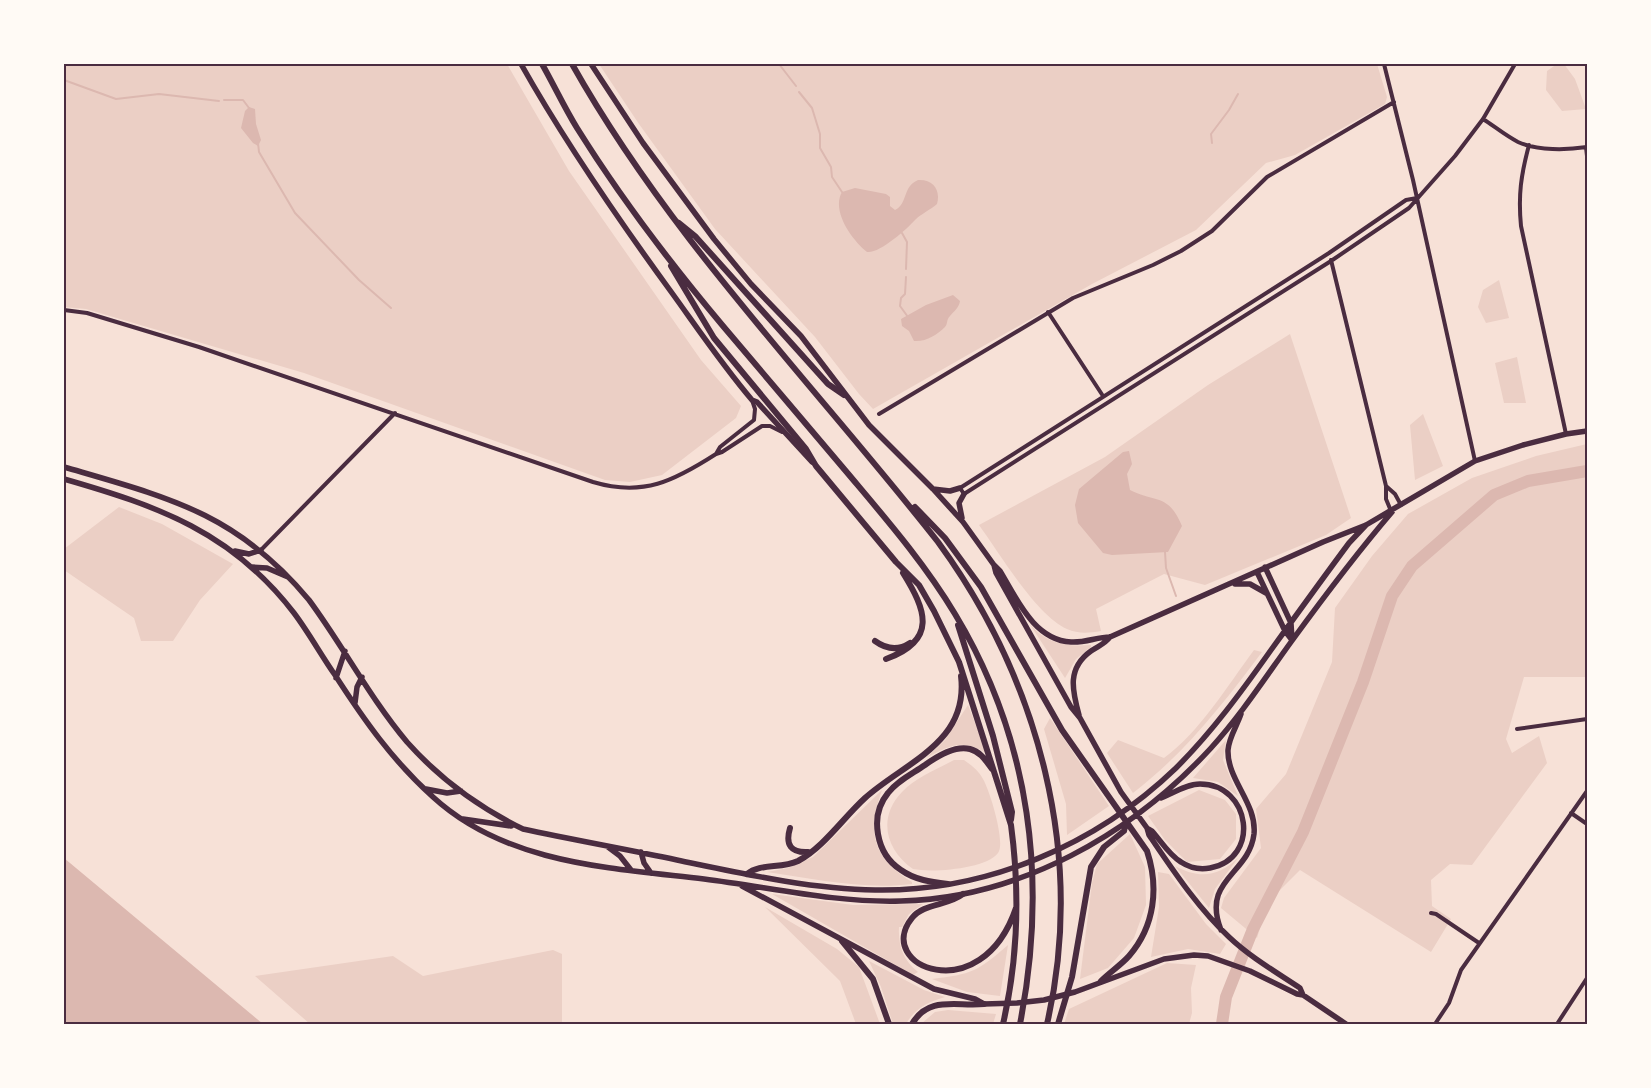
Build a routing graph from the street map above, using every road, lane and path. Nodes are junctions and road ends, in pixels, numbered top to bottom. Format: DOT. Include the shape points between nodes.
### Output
graph roads {
  1 [pos="521,64"];
  2 [pos="542,64"];
  3 [pos="572,64"];
  4 [pos="591,64"];
  5 [pos="1384,64"];
  6 [pos="1515,64"];
  7 [pos="1394,102"];
  8 [pos="1482,119"];
  9 [pos="1529,145"];
  10 [pos="1586,147"];
  11 [pos="1587,156"];
  12 [pos="1417,198"];
  13 [pos="672,217"];
  14 [pos="661,247"];
  15 [pos="1329,253"];
  16 [pos="1331,261"];
  17 [pos="64,310"];
  18 [pos="1048,312"];
  19 [pos="844,395"];
  20 [pos="1103,396"];
  21 [pos="752,400"];
  22 [pos="1107,402"];
  23 [pos="395,413"];
  24 [pos="879,414"];
  25 [pos="1587,431"];
  26 [pos="782,432"];
  27 [pos="1566,434"];
  28 [pos="716,454"];
  29 [pos="1475,461"];
  30 [pos="64,466"];
  31 [pos="816,466"];
  32 [pos="875,466"];
  33 [pos="64,479"];
  34 [pos="1386,486"];
  35 [pos="960,488"];
  36 [pos="933,489"];
  37 [pos="964,494"];
  38 [pos="1401,505"];
  39 [pos="1392,512"];
  40 [pos="963,522"];
  41 [pos="1366,525"];
  42 [pos="261,550"];
  43 [pos="233,551"];
  44 [pos="896,562"];
  45 [pos="994,565"];
  46 [pos="252,567"];
  47 [pos="1266,568"];
  48 [pos="1257,572"];
  49 [pos="292,579"];
  50 [pos="1221,588"];
  51 [pos="1267,593"];
  52 [pos="955,614"];
  53 [pos="1291,623"];
  54 [pos="1285,631"];
  55 [pos="1110,637"];
  56 [pos="917,638"];
  57 [pos="1292,640"];
  58 [pos="875,641"];
  59 [pos="345,651"];
  60 [pos="886,659"];
  61 [pos="959,662"];
  62 [pos="362,677"];
  63 [pos="336,678"];
  64 [pos="355,703"];
  65 [pos="1244,707"];
  66 [pos="1080,718"];
  67 [pos="1587,719"];
  68 [pos="1518,729"];
  69 [pos="996,775"];
  70 [pos="424,789"];
  71 [pos="460,791"];
  72 [pos="1587,791"];
  73 [pos="1156,800"];
  74 [pos="1571,813"];
  75 [pos="460,819"];
  76 [pos="1126,822"];
  77 [pos="1587,824"];
  78 [pos="1011,826"];
  79 [pos="790,828"];
  80 [pos="1147,828"];
  81 [pos="523,829"];
  82 [pos="606,845"];
  83 [pos="641,852"];
  84 [pos="808,852"];
  85 [pos="631,870"];
  86 [pos="651,873"];
  87 [pos="747,874"];
  88 [pos="737,883"];
  89 [pos="948,884"];
  90 [pos="963,894"];
  91 [pos="1017,905"];
  92 [pos="1431,913"];
  93 [pos="1221,930"];
  94 [pos="842,941"];
  95 [pos="1479,943"];
  96 [pos="1587,978"];
  97 [pos="1101,981"];
  98 [pos="1303,994"];
  99 [pos="984,1004"];
  100 [pos="1004,1021"];
  101 [pos="889,1024"];
  102 [pos="912,1024"];
  103 [pos="1020,1024"];
  104 [pos="1047,1024"];
  105 [pos="1058,1024"];
  106 [pos="1346,1024"];
  107 [pos="1435,1024"];
  108 [pos="1557,1024"];
  1 -- 21 [label="main road" via="617,218 713,352"];
  2 -- 14 [label="highway" via="576,127"];
  3 -- 13 [label="highway" via="637,169"];
  4 -- 19 [label="main road" via="643,143 714,239 751,284 801,336"];
  5 -- 7 [label="street"];
  6 -- 8 [label="street"];
  7 -- 12 [label="street"];
  7 -- 18 [label="street" via="1267,177 1212,231 1182,251 1087,290"];
  8 -- 9 [label="street"];
  8 -- 12 [label="street"];
  9 -- 10 [label="street" via="1557,149"];
  9 -- 27 [label="street" via="1520,177 1521,226"];
  10 -- 11 [label="street"];
  12 -- 15 [label="street" via="1406,200"];
  12 -- 16 [label="street" via="1409,208"];
  12 -- 29 [label="street"];
  13 -- 19 [label="highway" via="695,236 828,384"];
  13 -- 32 [label="highway" via="723,284"];
  14 -- 31 [label="highway" via="714,338 806,449"];
  14 -- 52 [label="highway" via="722,325 916,556"];
  15 -- 16 [label="street"];
  15 -- 20 [label="street"];
  16 -- 22 [label="street"];
  16 -- 34 [label="street"];
  17 -- 23 [label="street" via="87,313 199,347"];
  18 -- 20 [label="street"];
  18 -- 24 [label="street"];
  19 -- 36 [label="main road" via="869,426"];
  20 -- 22 [label="street"];
  20 -- 35 [label="street"];
  21 -- 26 [label="main road"];
  21 -- 28 [label="street" via="754,420"];
  22 -- 37 [label="street"];
  23 -- 28 [label="street" via="618,488 647,486 674,478"];
  23 -- 42 [label="street"];
  25 -- 27 [label="main road"];
  26 -- 28 [label="street" via="762,426"];
  26 -- 31 [label="main road"];
  27 -- 29 [label="main road"];
  29 -- 38 [label="main road"];
  30 -- 42 [label="main road" via="174,500 207,515"];
  31 -- 44 [label="highway"];
  32 -- 97 [label="highway" via="945,538 963,562 998,614 1062,730 1147,851 1154,898 1150,917 1134,950"];
  32 -- 104 [label="highway" via="950,559 983,610 1002,645 1034,729 1055,822 1060,874 1061,907 1055,980"];
  33 -- 43 [label="main road" via="163,511 197,527"];
  34 -- 38 [label="street"];
  34 -- 39 [label="street" via="1386,499"];
  35 -- 36 [label="main road" via="950,491"];
  35 -- 37 [label="street"];
  36 -- 40 [label="main road"];
  37 -- 40 [label="main road" via="958,510"];
  38 -- 39 [label="main road"];
  39 -- 41 [label="main road"];
  39 -- 57 [label="main road"];
  40 -- 45 [label="main road"];
  41 -- 47 [label="main road"];
  41 -- 53 [label="main road" via="1349,543"];
  42 -- 43 [label="main road" via="249,554"];
  42 -- 49 [label="main road"];
  43 -- 46 [label="main road"];
  44 -- 56 [label="highway" via="922,608 923,624"];
  44 -- 61 [label="highway" via="919,586"];
  45 -- 55 [label="main road" via="1033,622 1051,636 1073,642"];
  45 -- 66 [label="main road" via="996,574"];
  46 -- 49 [label="main road" via="267,568"];
  46 -- 63 [label="main road" via="296,616"];
  47 -- 48 [label="main road"];
  47 -- 53 [label="main road"];
  48 -- 50 [label="main road"];
  48 -- 51 [label="main road"];
  49 -- 59 [label="main road"];
  50 -- 51 [label="main road" via="1244,583"];
  50 -- 55 [label="main road"];
  51 -- 54 [label="main road"];
  52 -- 78 [label="highway" via="998,754 1012,812"];
  52 -- 103 [label="highway" via="980,660 1002,713 1016,759 1031,835 1034,919"];
  53 -- 54 [label="main road"];
  53 -- 57 [label="main road"];
  54 -- 57 [label="main road"];
  54 -- 89 [label="main road" via="1207,734 1175,768 1137,800 1100,827 1051,854 985,877"];
  55 -- 66 [label="main road" via="1075,668 1072,688"];
  56 -- 58 [label="highway" via="897,648 882,646"];
  56 -- 60 [label="highway" via="902,653"];
  57 -- 65 [label="main road"];
  59 -- 62 [label="main road"];
  59 -- 63 [label="main road"];
  61 -- 69 [label="highway"];
  61 -- 84 [label="highway" via="960,705 945,734 925,754 866,796 821,843"];
  62 -- 64 [label="main road"];
  62 -- 71 [label="main road" via="407,741"];
  63 -- 64 [label="main road"];
  64 -- 70 [label="main road" via="401,768"];
  65 -- 73 [label="main road" via="1208,751"];
  65 -- 93 [label="main road" via="1228,753 1251,811 1254,833 1246,855 1216,897 1215,910"];
  66 -- 80 [label="main road" via="1121,792"];
  67 -- 68 [label="street"];
  69 -- 78 [label="highway"];
  69 -- 89 [label="highway" via="981,755 972,749 960,749 932,760 898,783 882,802 877,829 880,844 889,859 910,875"];
  70 -- 71 [label="main road" via="447,793"];
  70 -- 75 [label="main road"];
  71 -- 81 [label="main road"];
  72 -- 74 [label="street"];
  73 -- 76 [label="main road"];
  73 -- 80 [label="main road" via="1195,784 1223,790 1242,813 1242,840 1225,863 1200,869 1180,862"];
  74 -- 77 [label="street"];
  74 -- 95 [label="street"];
  75 -- 81 [label="main road"];
  75 -- 85 [label="main road" via="488,836 542,854 590,866"];
  76 -- 90 [label="main road" via="1068,858 1000,884"];
  76 -- 105 [label="highway" via="1124,831 1104,847 1091,866 1072,976"];
  78 -- 91 [label="highway"];
  79 -- 84 [label="highway" via="789,846 795,851"];
  80 -- 93 [label="main road" via="1148,835 1184,886"];
  81 -- 82 [label="main road"];
  82 -- 83 [label="main road"];
  82 -- 85 [label="main road"];
  83 -- 86 [label="main road"];
  83 -- 87 [label="main road"];
  84 -- 87 [label="highway" via="788,865 755,868"];
  85 -- 86 [label="main road"];
  86 -- 88 [label="main road"];
  87 -- 89 [label="main road" via="873,890"];
  88 -- 90 [label="main road" via="870,901 917,900"];
  88 -- 94 [label="main road"];
  90 -- 91 [label="highway" via="954,901 923,910 910,920 905,944 912,959 920,965 946,971 975,964 995,946"];
  91 -- 100 [label="highway"];
  92 -- 95 [label="street"];
  93 -- 98 [label="main road" via="1300,988"];
  94 -- 99 [label="main road" via="934,989 975,998"];
  94 -- 101 [label="highway" via="873,979"];
  95 -- 107 [label="street" via="1461,970 1449,1003"];
  96 -- 108 [label="street"];
  97 -- 98 [label="main road" via="1164,959 1194,955 1250,970 1296,994"];
  97 -- 99 [label="main road" via="1044,1000"];
  98 -- 106 [label="main road"];
  99 -- 102 [label="highway" via="933,1006 924,1010"];
}
